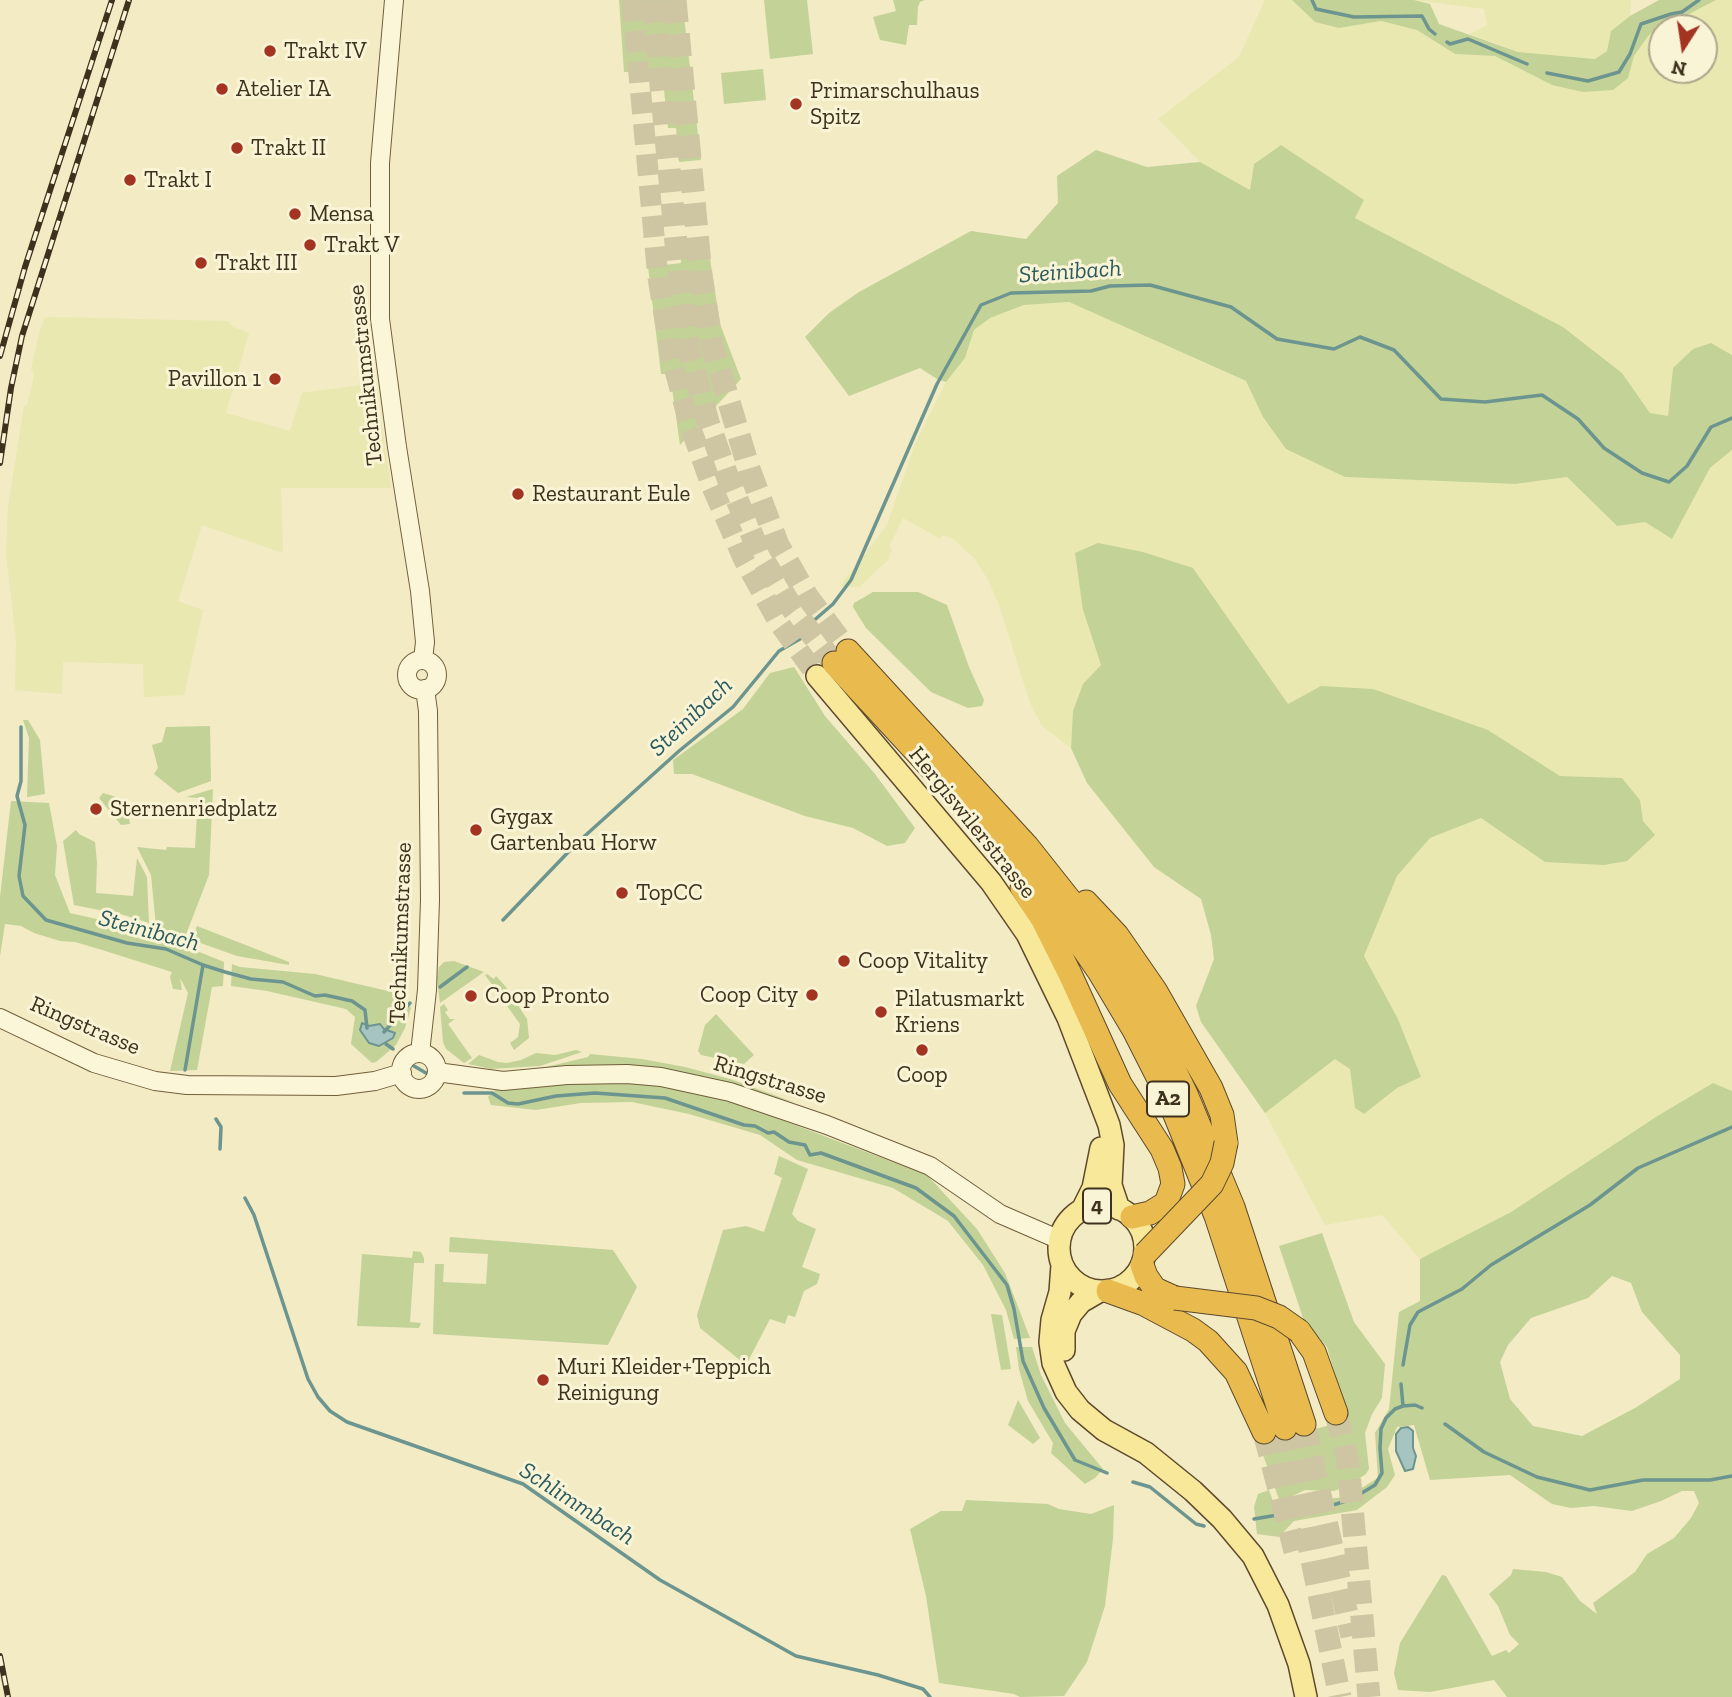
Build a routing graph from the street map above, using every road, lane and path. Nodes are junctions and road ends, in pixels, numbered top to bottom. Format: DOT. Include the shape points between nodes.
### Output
graph roads {
  1 [pos="394,0"];
  2 [pos="833,663"];
  3 [pos="972,813"];
  4 [pos="1041,863"];
  5 [pos="0,1018"];
  6 [pos="420,1053"];
  7 [pos="437,1072"];
  8 [pos="402,1073"];
  9 [pos="1098,1093"];
  10 [pos="1082,1210"];
  11 [pos="1126,1213"];
  12 [pos="1060,1240"];
  13 [pos="1143,1259"];
  14 [pos="1062,1265"];
  15 [pos="1104,1291"];
  16 [pos="1075,1394"];
  17 [pos="1336,1413"];
  18 [pos="1284,1428"];
  19 [pos="1306,1697"];
  1 -- 6 [label="main road, Technikumstrasse" via="380,163 380,320 420,591 423,660 431,663 437,676 425,690 430,900"];
  2 -- 3 [label="highway, A2"];
  2 -- 4 [label="highway, A2"];
  2 -- 9 [label="main road, Hergiswilerstrasse / 4" via="1023,928 1068,1018"];
  3 -- 11 [label="highway" via="1042,920 1115,1074 1167,1158 1173,1184 1169,1198 1144,1216"];
  3 -- 18 [label="highway, A2" via="1065,922 1107,985 1161,1084 1216,1216"];
  4 -- 13 [label="highway, bridge" via="1106,922 1143,970 1222,1115 1226,1143 1220,1168 1207,1191"];
  4 -- 18 [label="highway, A2" via="1120,970 1186,1094 1234,1207"];
  5 -- 8 [label="main road, Ringstrasse" via="94,1063 155,1081 337,1086"];
  6 -- 7 [label="main road" via="434,1060"];
  6 -- 8 [label="main road" via="408,1057"];
  7 -- 8 [label="main road" via="432,1084 419,1088 408,1084"];
  7 -- 12 [label="main road, Ringstrasse" via="503,1081 592,1074 661,1077 730,1092 930,1166 1000,1214"];
  9 -- 10 [label="main road, Hergiswilerstrasse / 4" via="1100,1160"];
  9 -- 11 [label="main road, Hergiswilerstrasse / 4" via="1112,1139 1111,1185"];
  10 -- 11 [label="main road, 4" via="1101,1206"];
  10 -- 12 [label="main road, 4" via="1066,1225"];
  11 -- 13 [label="main road, 4" via="1144,1238"];
  12 -- 14 [label="main road, 4"];
  13 -- 15 [label="main road, 4" via="1133,1278"];
  13 -- 17 [label="highway, bridge" via="1149,1282 1163,1294 1256,1308 1299,1331 1314,1352"];
  14 -- 15 [label="main road" via="1079,1284"];
  14 -- 16 [label="main road, 4" via="1050,1348 1058,1376"];
  15 -- 16 [label="main road, 4" via="1076,1307 1065,1328 1065,1356"];
  15 -- 18 [label="highway" via="1144,1304 1208,1341"];
  16 -- 19 [label="main road, 4" via="1133,1436 1240,1540 1278,1605"];
}
